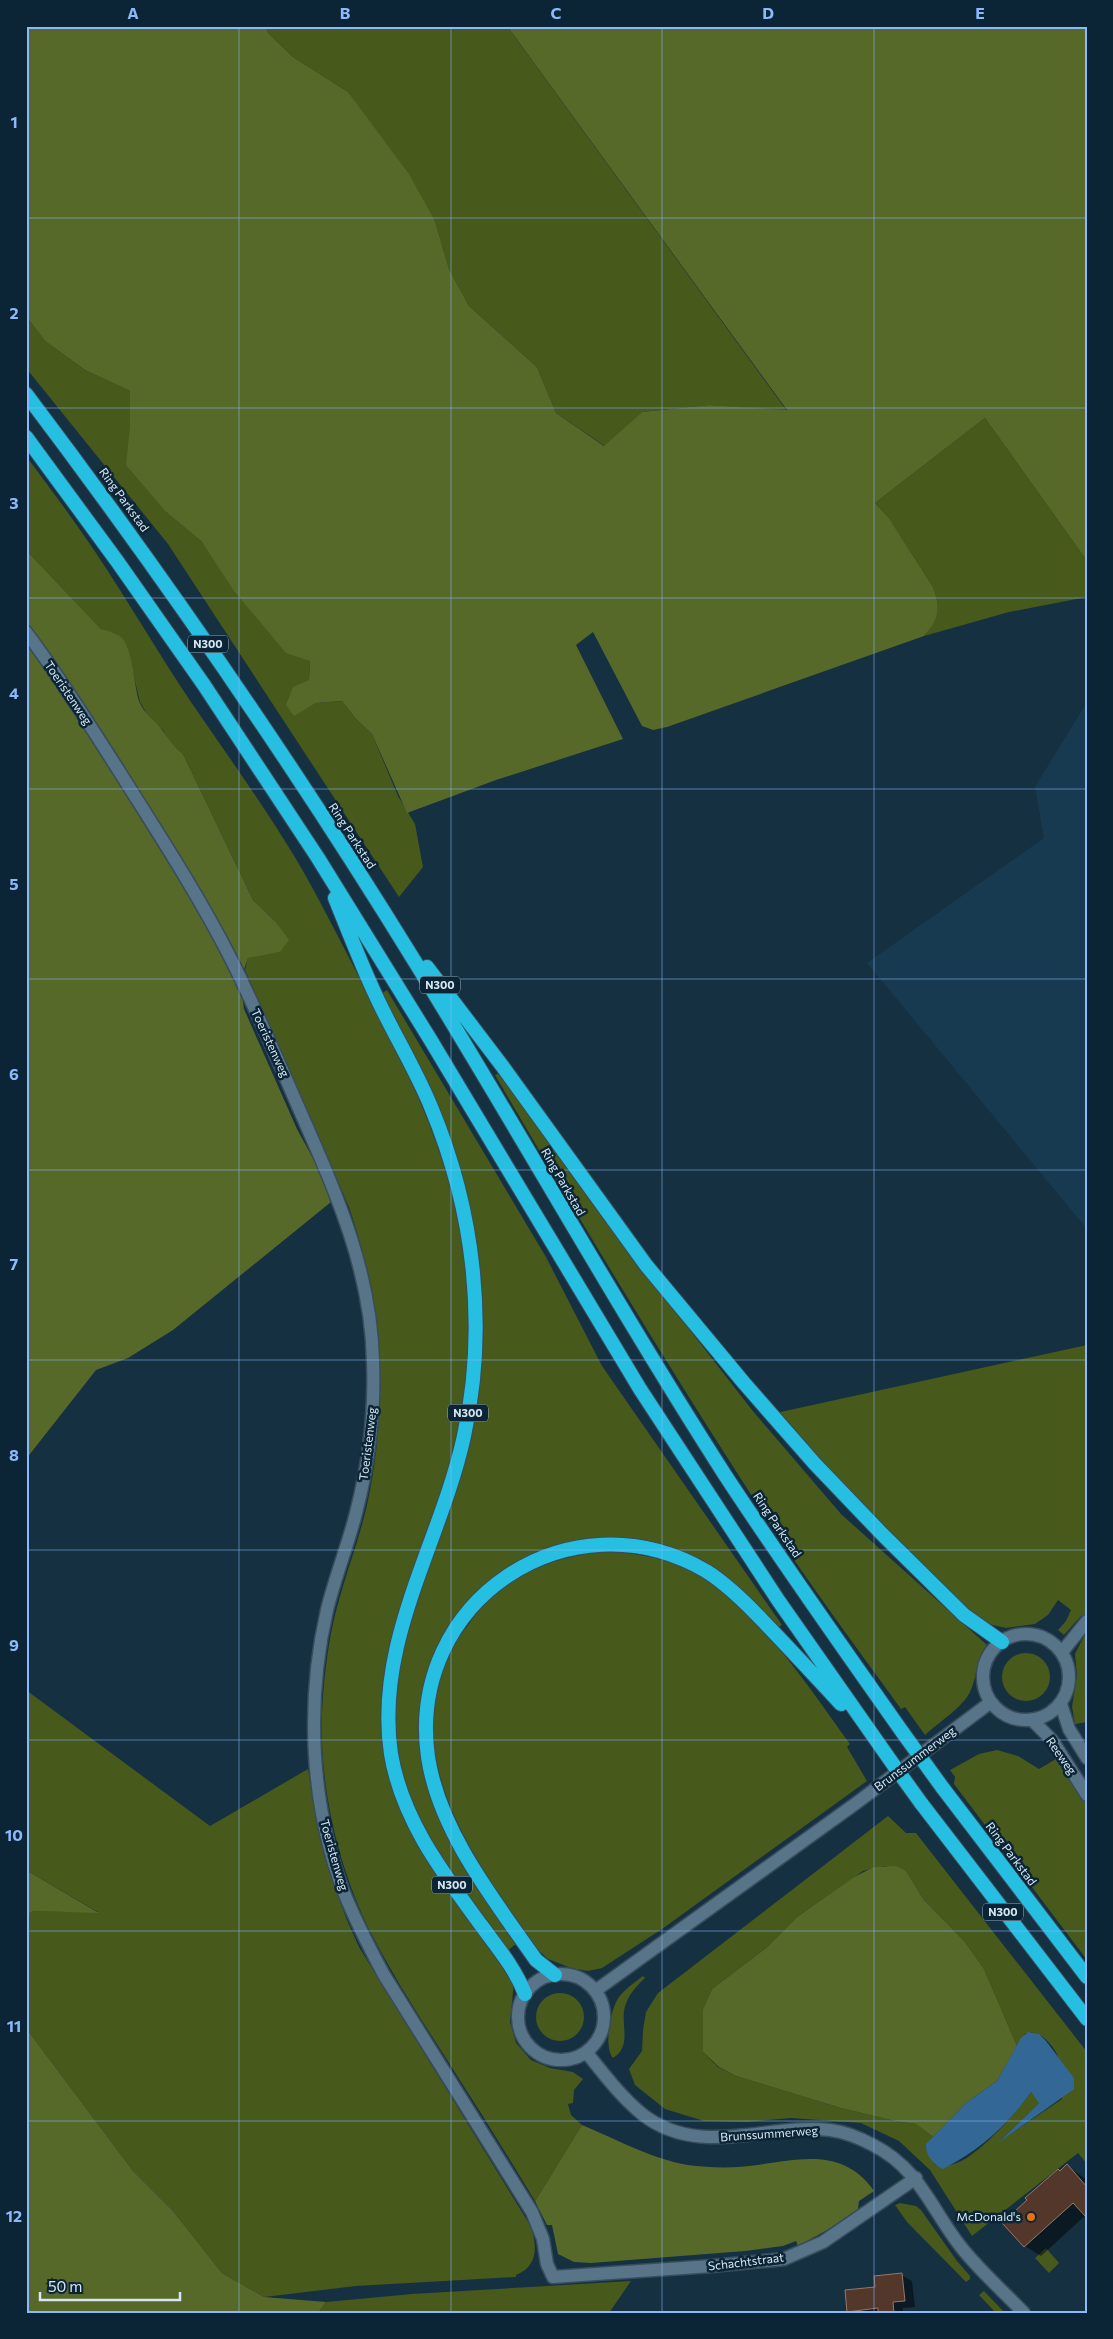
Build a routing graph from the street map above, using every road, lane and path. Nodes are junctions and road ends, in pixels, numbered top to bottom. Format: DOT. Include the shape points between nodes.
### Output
graph roads {
  1 [pos="26,394"];
  2 [pos="26,437"];
  3 [pos="26,632"];
  4 [pos="318,858"];
  5 [pos="378,903"];
  6 [pos="1087,1621"];
  7 [pos="1002,1642"];
  8 [pos="1062,1652"];
  9 [pos="991,1702"];
  10 [pos="1061,1704"];
  11 [pos="1032,1720"];
  12 [pos="882,1748"];
  13 [pos="1087,1758"];
  14 [pos="1087,1794"];
  15 [pos="555,1974"];
  16 [pos="1087,1977"];
  17 [pos="595,1991"];
  18 [pos="525,1994"];
  19 [pos="1087,2019"];
  20 [pos="586,2052"];
  21 [pos="916,2178"];
  22 [pos="553,2277"];
  23 [pos="1024,2313"];
  1 -- 5 [label="highway, Ring Parkstad / N300" via="184,609"];
  2 -- 4 [label="highway, N300" via="198,677"];
  3 -- 22 [label="street, Toeristenweg" via="82,712 166,845 231,959 347,1220 368,1310 374,1358 373,1418 363,1486 327,1610 315,1692 316,1765 325,1825 342,1887 366,1941 528,2205 539,2228"];
  4 -- 12 [label="highway, N300" via="640,1389 778,1600"];
  4 -- 18 [label="highway, N300" via="376,995 430,1106 450,1160 467,1228 475,1303 474,1374 464,1436 440,1520 402,1622 391,1672 388,1726 392,1756 398,1784 418,1833 515,1971"];
  5 -- 7 [label="highway, N300" via="696,1328 815,1464 882,1534 964,1616"];
  5 -- 16 [label="highway, Ring Parkstad / N300, bridge" via="578,1239 721,1468 903,1733"];
  6 -- 8 [label="street"];
  7 -- 8 [label="street" via="1016,1635 1036,1635"];
  7 -- 9 [label="street" via="990,1653 983,1672 986,1693"];
  8 -- 10 [label="street" via="1070,1672 1068,1689"];
  9 -- 11 [label="street" via="1005,1715 1023,1721"];
  9 -- 17 [label="street, Brunssummerweg"];
  10 -- 11 [label="street"];
  10 -- 13 [label="street, Reeweg" via="1069,1729"];
  11 -- 14 [label="street, Reeweg" via="1052,1740"];
  12 -- 15 [label="highway, N300" via="748,1606 706,1571 676,1557 623,1544 584,1545 542,1556 505,1577 462,1619 439,1662 427,1710 428,1758 452,1833 536,1960"];
  12 -- 19 [label="highway, N300, bridge"];
  15 -- 17 [label="street" via="581,1979"];
  15 -- 18 [label="street" via="534,1984"];
  17 -- 20 [label="street" via="604,2012 604,2024 595,2045"];
  18 -- 20 [label="street" via="518,2012 518,2023 521,2034 534,2052 549,2059 566,2060"];
  20 -- 21 [label="street, Brunssummerweg" via="614,2088 643,2115 664,2127 707,2138 805,2130 838,2132 888,2153"];
  21 -- 22 [label="street, Schachtstraat" via="823,2242 784,2259"];
  21 -- 23 [label="street, Brunssummerweg" via="960,2246"];
}
